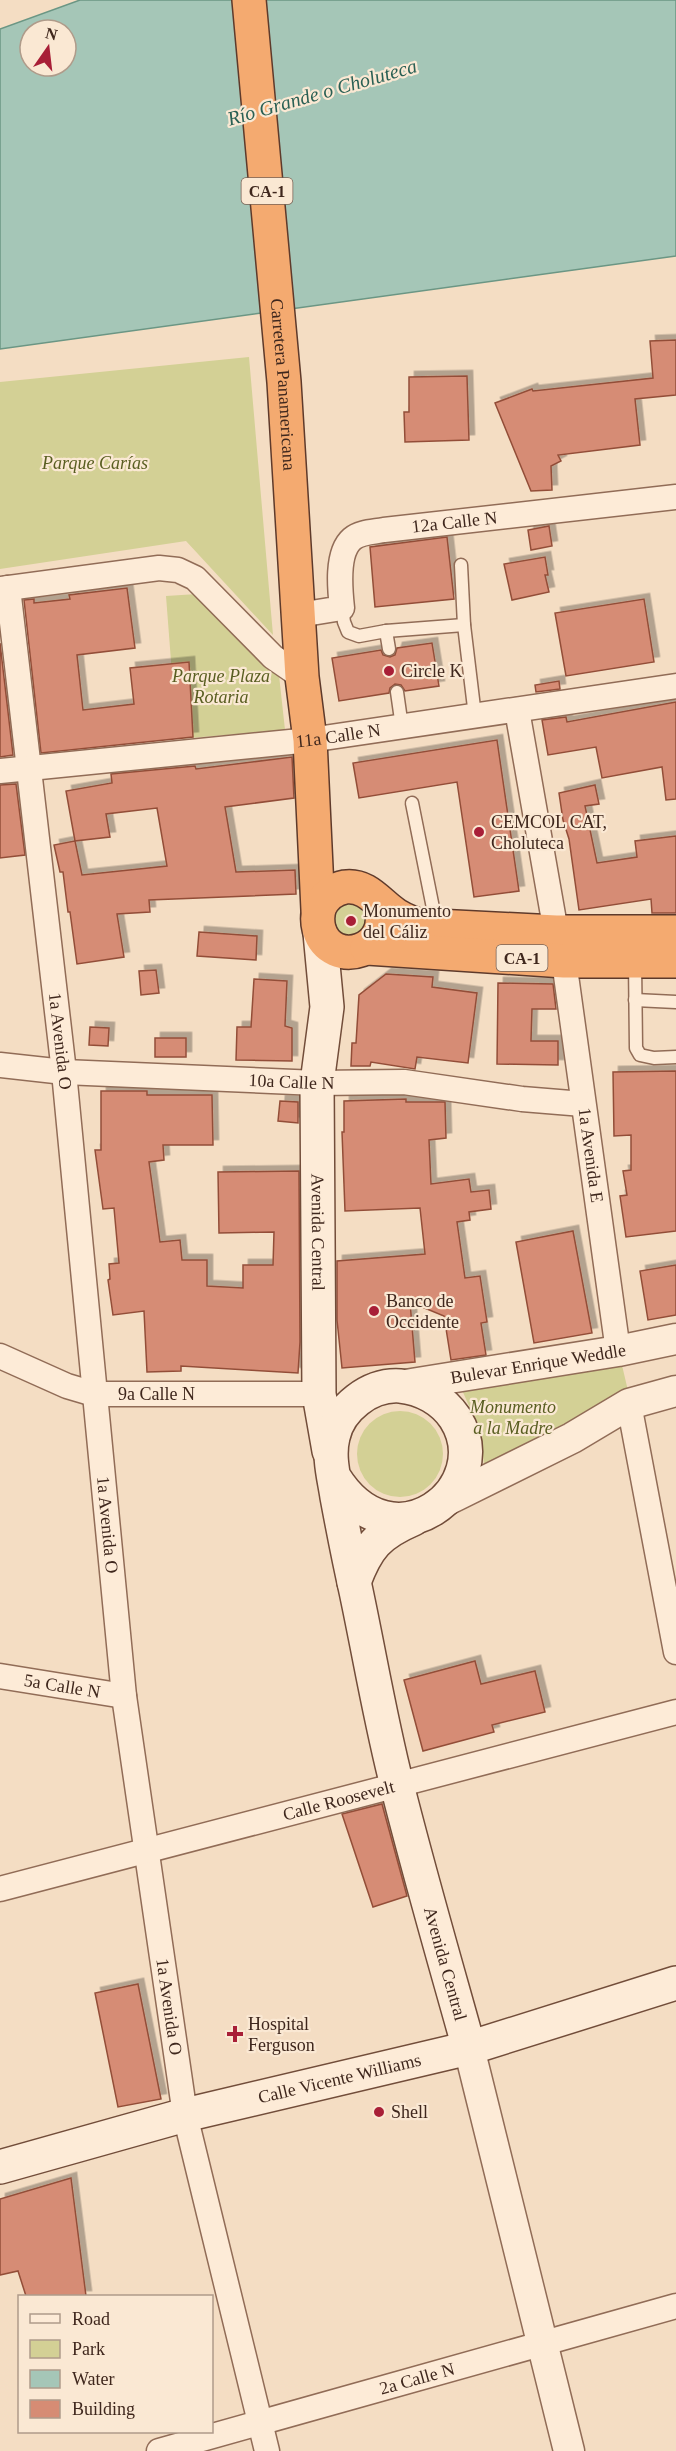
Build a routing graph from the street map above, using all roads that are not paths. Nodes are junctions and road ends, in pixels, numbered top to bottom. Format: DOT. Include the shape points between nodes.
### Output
graph roads {
  1 [pos="249,0"];
  2 [pos="676,497"];
  3 [pos="461,565"];
  4 [pos="4,588"];
  5 [pos="342,608"];
  6 [pos="298,615"];
  7 [pos="464,625"];
  8 [pos="386,631"];
  9 [pos="389,649"];
  10 [pos="302,677"];
  11 [pos="676,686"];
  12 [pos="397,692"];
  13 [pos="518,710"];
  14 [pos="476,716"];
  15 [pos="402,727"];
  16 [pos="310,755"];
  17 [pos="30,768"];
  18 [pos="0,771"];
  19 [pos="412,803"];
  20 [pos="365,894"];
  21 [pos="319,922"];
  22 [pos="437,927"];
  23 [pos="676,932"];
  24 [pos="560,946"];
  25 [pos="364,949"];
  26 [pos="635,961"];
  27 [pos="676,961"];
  28 [pos="635,999"];
  29 [pos="676,1002"];
  30 [pos="327,1007"];
  31 [pos="676,1057"];
  32 [pos="0,1065"];
  33 [pos="64,1072"];
  34 [pos="317,1083"];
  35 [pos="582,1104"];
  36 [pos="676,1339"];
  37 [pos="618,1351"];
  38 [pos="0,1356"];
  39 [pos="387,1388"];
  40 [pos="676,1391"];
  41 [pos="94,1394"];
  42 [pos="319,1394"];
  43 [pos="628,1404"];
  44 [pos="332,1467"];
  45 [pos="434,1509"];
  46 [pos="354,1582"];
  47 [pos="676,1652"];
  48 [pos="0,1676"];
  49 [pos="124,1696"];
  50 [pos="676,1712"];
  51 [pos="397,1787"];
  52 [pos="146,1852"];
  53 [pos="0,1889"];
  54 [pos="676,1983"];
  55 [pos="469,2048"];
  56 [pos="185,2115"];
  57 [pos="0,2167"];
  58 [pos="676,2306"];
  59 [pos="542,2344"];
  60 [pos="259,2422"];
  61 [pos="159,2451"];
  62 [pos="267,2451"];
  63 [pos="569,2451"];
  1 -- 6 [label="highway, Carretera Panamericana / CA-1" via="284,382"];
  2 -- 5 [label="street, 12a Calle N" via="359,535 346,547 339,581"];
  3 -- 7 [label="lane"];
  4 -- 10 [label="street" via="159,568 178,570 195,578 273,657"];
  4 -- 17 [label="street, 1a Avenida O"];
  5 -- 6 [label="street"];
  5 -- 8 [label="lane" via="348,632 359,636"];
  6 -- 10 [label="highway, Carretera Panamericana / CA-1"];
  7 -- 8 [label="lane"];
  7 -- 14 [label="lane"];
  8 -- 9 [label="lane"];
  10 -- 16 [label="highway, Carretera Panamericana / CA-1"];
  11 -- 13 [label="street, 11a Calle N"];
  12 -- 15 [label="lane"];
  13 -- 14 [label="street, 11a Calle N"];
  13 -- 24 [label="street, 1a Avenida E"];
  14 -- 15 [label="street, 11a Calle N"];
  15 -- 16 [label="street, 11a Calle N"];
  16 -- 17 [label="street, 11a Calle N"];
  16 -- 20 [label="highway, Carretera Panamericana / CA-1" via="325,843 338,868"];
  16 -- 21 [label="highway, Carretera Panamericana / CA-1"];
  17 -- 18 [label="street, 11a Calle N"];
  17 -- 33 [label="street, 1a Avenida O"];
  19 -- 22 [label="lane"];
  20 -- 21 [label="highway" via="341,888 331,892 323,901"];
  20 -- 22 [label="highway, CA-1" via="417,925"];
  20 -- 25 [label="highway" via="384,922 381,932"];
  21 -- 25 [label="highway, CA-1" via="327,943 337,950"];
  21 -- 30 [label="main road, Avenida Central"];
  22 -- 24 [label="highway, CA-1"];
  23 -- 24 [label="highway, CA-1"];
  24 -- 25 [label="highway, CA-1"];
  24 -- 26 [label="highway, CA-1"];
  24 -- 35 [label="street, 1a Avenida E"];
  25 -- 30 [label="main road, Avenida Central"];
  26 -- 27 [label="highway, CA-1"];
  26 -- 28 [label="lane"];
  28 -- 29 [label="lane"];
  28 -- 31 [label="lane" via="636,1047 640,1055"];
  30 -- 34 [label="main road, Avenida Central"];
  32 -- 33 [label="street, 10a Calle N"];
  33 -- 34 [label="street, 10a Calle N"];
  33 -- 41 [label="street, 1a Avenida O"];
  34 -- 35 [label="street, 10a Calle N" via="405,1083"];
  34 -- 42 [label="main road, Avenida Central"];
  35 -- 37 [label="street, 1a Avenida E"];
  36 -- 37 [label="street, Bulevar Enrique Weddle"];
  37 -- 39 [label="street, Bulevar Enrique Weddle"];
  38 -- 41 [label="street, 9a Calle N"];
  39 -- 42 [label="main road, Bulevar Enrique Weddle"];
  39 -- 44 [label="main road" via="357,1400 342,1415 333,1435"];
  39 -- 45 [label="main road" via="421,1391 441,1402 455,1419 464,1440 464,1463 457,1484"];
  40 -- 43 [label="street"];
  41 -- 42 [label="street, 9a Calle N"];
  41 -- 49 [label="street, 1a Avenida O"];
  42 -- 44 [label="main road, Avenida Central"];
  43 -- 45 [label="street" via="572,1438"];
  43 -- 47 [label="street"];
  44 -- 45 [label="main road" via="346,1496 362,1510 382,1518 404,1520"];
  44 -- 46 [label="main road, Avenida Central"];
  45 -- 46 [label="main road" via="379,1538 365,1554"];
  46 -- 51 [label="main road, Avenida Central"];
  48 -- 49 [label="street, 5a Calle N"];
  49 -- 52 [label="street, 1a Avenida O"];
  50 -- 51 [label="street, Calle Roosevelt"];
  51 -- 52 [label="street, Calle Roosevelt"];
  51 -- 55 [label="main road, Avenida Central"];
  52 -- 53 [label="street, Calle Roosevelt"];
  52 -- 56 [label="street, 1a Avenida O"];
  54 -- 55 [label="main road, Calle Vicente Williams"];
  55 -- 56 [label="main road, Calle Vicente Williams"];
  55 -- 59 [label="street, Avenida Central"];
  56 -- 57 [label="main road, Calle Vicente Williams"];
  56 -- 60 [label="street, 1a Avenida O"];
  58 -- 59 [label="street, 2a Calle N"];
  59 -- 60 [label="street, 2a Calle N"];
  59 -- 63 [label="street, Avenida Central"];
  60 -- 61 [label="street, 2a Calle N"];
  60 -- 62 [label="street, 1a Avenida O"];
}
